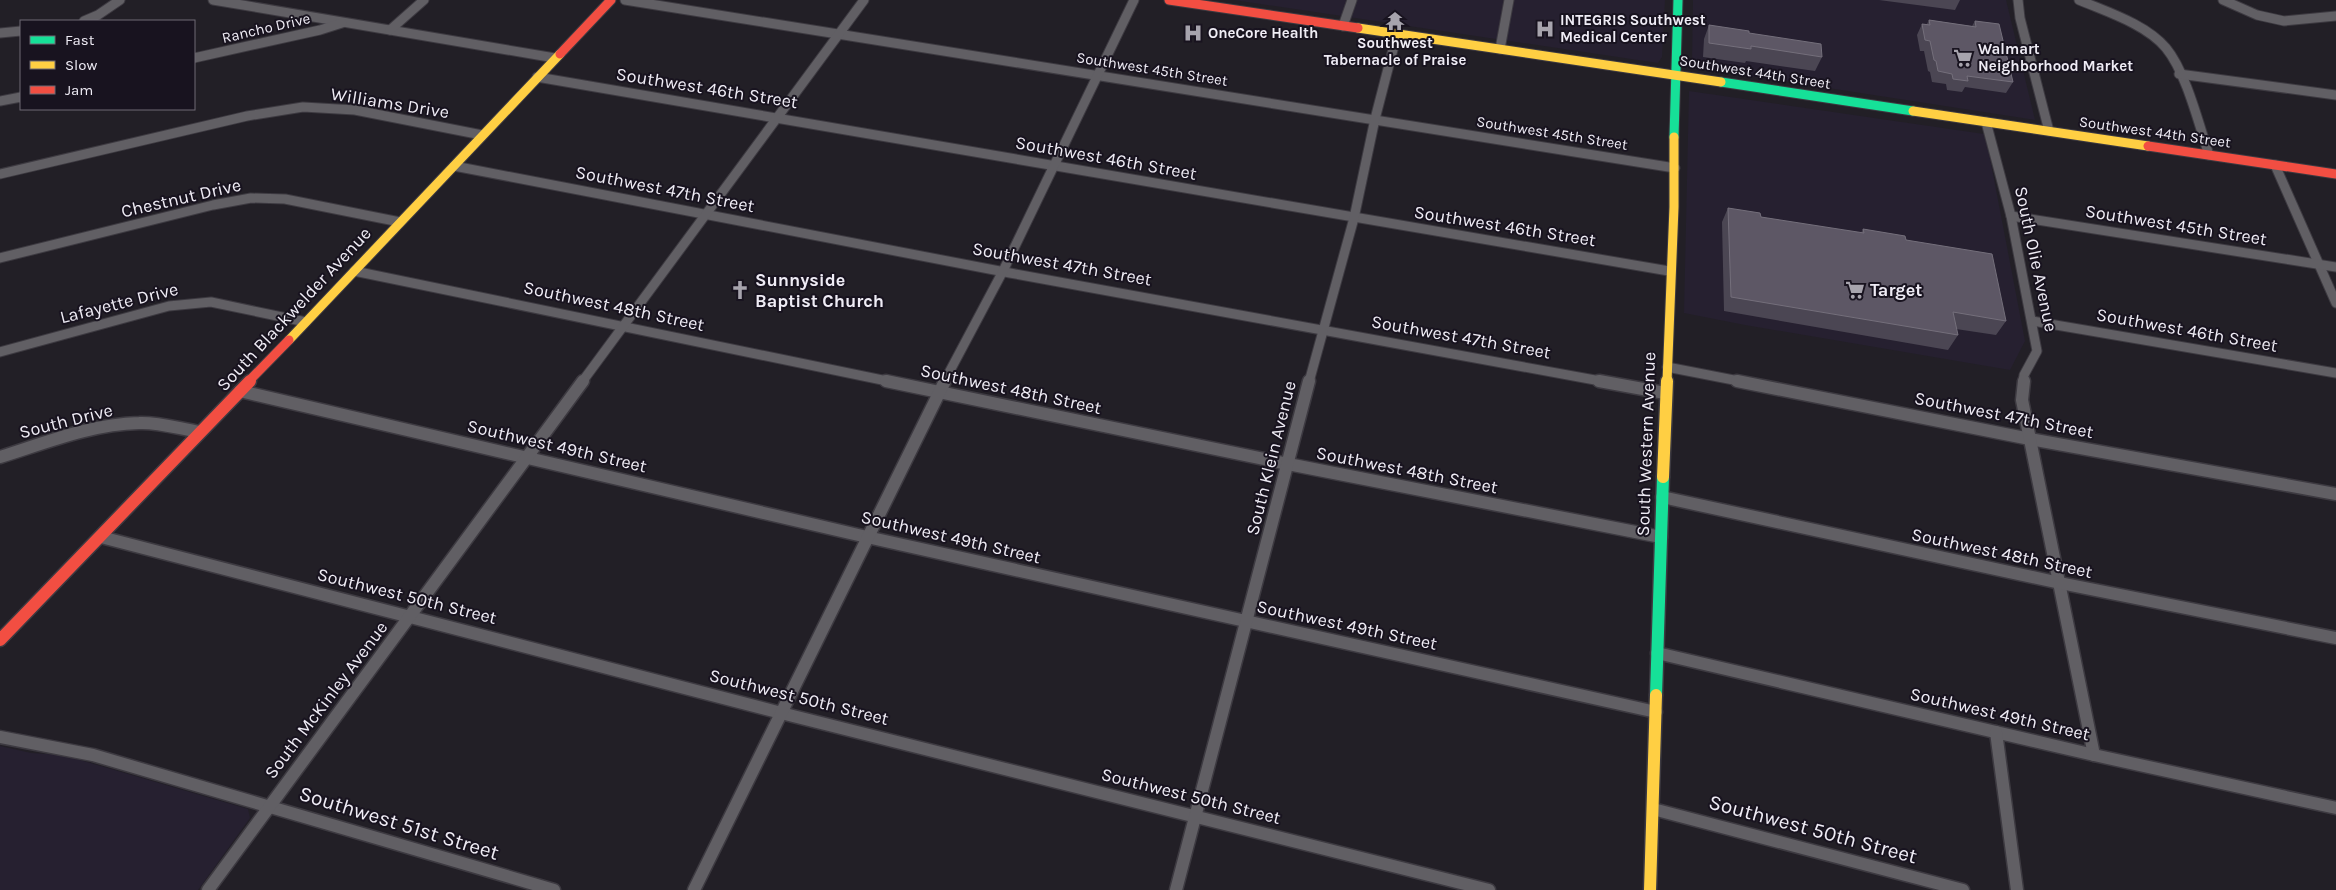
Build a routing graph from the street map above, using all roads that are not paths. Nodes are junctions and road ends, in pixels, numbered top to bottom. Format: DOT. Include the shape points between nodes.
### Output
graph roads {
  1 [pos="120,0"];
  2 [pos="213,0"];
  3 [pos="424,0"];
  4 [pos="611,0"];
  5 [pos="625,0"];
  6 [pos="864,0"];
  7 [pos="1134,0"];
  8 [pos="1169,0"];
  9 [pos="1352,0"];
  10 [pos="1509,0"];
  11 [pos="1678,0"];
  12 [pos="2018,0"];
  13 [pos="2079,0"];
  14 [pos="2223,0"];
  15 [pos="2336,16"];
  16 [pos="86,20"];
  17 [pos="344,22"];
  18 [pos="1343,26"];
  19 [pos="390,30"];
  20 [pos="20,31"];
  21 [pos="0,33"];
  22 [pos="1397,34"];
  23 [pos="838,35"];
  24 [pos="1500,49"];
  25 [pos="195,58"];
  26 [pos="555,58"];
  27 [pos="2179,74"];
  28 [pos="1097,75"];
  29 [pos="1675,75"];
  30 [pos="538,77"];
  31 [pos="2336,95"];
  32 [pos="20,97"];
  33 [pos="0,101"];
  34 [pos="778,117"];
  35 [pos="1375,119"];
  36 [pos="1986,122"];
  37 [pos="2049,131"];
  38 [pos="482,135"];
  39 [pos="2209,155"];
  40 [pos="2275,165"];
  41 [pos="454,166"];
  42 [pos="1054,166"];
  43 [pos="1675,168"];
  44 [pos="0,174"];
  45 [pos="2336,174"];
  46 [pos="706,214"];
  47 [pos="2010,216"];
  48 [pos="1354,218"];
  49 [pos="400,222"];
  50 [pos="0,258"];
  51 [pos="2319,265"];
  52 [pos="2336,267"];
  53 [pos="354,271"];
  54 [pos="1003,271"];
  55 [pos="1669,271"];
  56 [pos="2336,303"];
  57 [pos="2032,321"];
  58 [pos="306,322"];
  59 [pos="625,326"];
  60 [pos="1322,329"];
  61 [pos="0,352"];
  62 [pos="1666,367"];
  63 [pos="2336,373"];
  64 [pos="240,391"];
  65 [pos="939,392"];
  66 [pos="1666,393"];
  67 [pos="200,432"];
  68 [pos="2030,438"];
  69 [pos="0,457"];
  70 [pos="526,459"];
  71 [pos="1288,464"];
  72 [pos="2336,494"];
  73 [pos="1662,498"];
  74 [pos="101,537"];
  75 [pos="867,537"];
  76 [pos="1661,537"];
  77 [pos="2060,583"];
  78 [pos="410,616"];
  79 [pos="1246,622"];
  80 [pos="2336,638"];
  81 [pos="0,640"];
  82 [pos="1657,653"];
  83 [pos="781,712"];
  84 [pos="1656,712"];
  85 [pos="1996,732"];
  86 [pos="0,737"];
  87 [pos="2094,755"];
  88 [pos="270,806"];
  89 [pos="2336,808"];
  90 [pos="1653,809"];
  91 [pos="1196,817"];
  92 [pos="208,890"];
  93 [pos="554,890"];
  94 [pos="694,890"];
  95 [pos="1176,890"];
  96 [pos="1489,890"];
  97 [pos="1650,890"];
  98 [pos="1963,890"];
  99 [pos="2018,890"];
  1 -- 16 [label="street"];
  2 -- 17 [label="street"];
  3 -- 19 [label="street"];
  4 -- 26 [label="main road, South Blackwelder Avenue"];
  5 -- 23 [label="street, Southwest 45th Street"];
  6 -- 23 [label="street, South McKinley Avenue"];
  7 -- 28 [label="street"];
  8 -- 18 [label="main road, Southwest 44th Street"];
  9 -- 18 [label="street"];
  10 -- 24 [label="street"];
  11 -- 29 [label="main road, South Western Avenue"];
  12 -- 37 [label="street"];
  13 -- 27 [label="street" via="2154,38 2169,53"];
  14 -- 15 [label="street" via="2277,20 2292,22"];
  17 -- 19 [label="street"];
  17 -- 25 [label="street, Rancho Drive"];
  18 -- 22 [label="main road, Southwest 44th Street"];
  19 -- 26 [label="street"];
  20 -- 21 [label="street"];
  22 -- 24 [label="main road, Southwest 44th Street"];
  22 -- 35 [label="street, South Klein Avenue"];
  23 -- 28 [label="street, Southwest 45th Street"];
  23 -- 34 [label="street, South McKinley Avenue"];
  24 -- 29 [label="main road, Southwest 44th Street"];
  26 -- 30 [label="main road, South Blackwelder Avenue"];
  27 -- 31 [label="street"];
  27 -- 39 [label="street"];
  28 -- 35 [label="street, Southwest 45th Street"];
  28 -- 42 [label="street"];
  29 -- 36 [label="main road, Southwest 44th Street"];
  29 -- 43 [label="main road, South Western Avenue"];
  30 -- 34 [label="street, Southwest 46th Street"];
  30 -- 38 [label="main road, South Blackwelder Avenue"];
  32 -- 33 [label="street"];
  34 -- 42 [label="street, Southwest 46th Street"];
  34 -- 46 [label="street, South McKinley Avenue"];
  35 -- 43 [label="street, Southwest 45th Street"];
  35 -- 48 [label="street, South Klein Avenue"];
  36 -- 37 [label="main road, Southwest 44th Street"];
  36 -- 47 [label="street, South Olie Avenue"];
  37 -- 39 [label="main road, Southwest 44th Street"];
  38 -- 41 [label="main road, South Blackwelder Avenue"];
  38 -- 44 [label="street, Williams Drive" via="355,110 303,107 248,116"];
  39 -- 40 [label="main road, Southwest 44th Street"];
  40 -- 45 [label="main road, Southwest 44th Street"];
  40 -- 51 [label="street"];
  41 -- 46 [label="street, Southwest 47th Street"];
  41 -- 49 [label="main road, South Blackwelder Avenue"];
  42 -- 48 [label="street, Southwest 46th Street"];
  42 -- 54 [label="street"];
  43 -- 55 [label="main road, South Western Avenue"];
  46 -- 54 [label="street, Southwest 47th Street"];
  46 -- 59 [label="street, South McKinley Avenue"];
  47 -- 51 [label="street, Southwest 45th Street"];
  47 -- 57 [label="street, South Olie Avenue"];
  48 -- 55 [label="street, Southwest 46th Street"];
  48 -- 60 [label="street, South Klein Avenue"];
  49 -- 50 [label="street, Chestnut Drive" via="286,199 251,198"];
  49 -- 53 [label="main road, South Blackwelder Avenue"];
  51 -- 52 [label="street, Southwest 45th Street"];
  51 -- 56 [label="street"];
  53 -- 58 [label="main road, South Blackwelder Avenue"];
  53 -- 59 [label="street, Southwest 48th Street"];
  54 -- 60 [label="street, Southwest 47th Street"];
  54 -- 65 [label="street"];
  55 -- 62 [label="main road, South Western Avenue"];
  57 -- 63 [label="street, Southwest 46th Street"];
  57 -- 68 [label="street, South Olie Avenue" via="2037,351 2022,386"];
  58 -- 61 [label="street, Lafayette Drive" via="211,302 169,306"];
  58 -- 64 [label="main road, South Blackwelder Avenue"];
  59 -- 65 [label="street, Southwest 48th Street"];
  59 -- 70 [label="street, South McKinley Avenue"];
  60 -- 66 [label="street, Southwest 47th Street"];
  60 -- 71 [label="street, South Klein Avenue"];
  62 -- 66 [label="main road, South Western Avenue"];
  62 -- 68 [label="street, Southwest 47th Street"];
  64 -- 67 [label="main road, South Blackwelder Avenue"];
  64 -- 70 [label="street, Southwest 49th Street"];
  65 -- 71 [label="street, Southwest 48th Street"];
  65 -- 75 [label="street"];
  66 -- 73 [label="main road, South Western Avenue"];
  67 -- 69 [label="street, South Drive" via="141,423 119,425 96,428"];
  67 -- 74 [label="main road, South Blackwelder Avenue"];
  68 -- 72 [label="street, Southwest 47th Street"];
  68 -- 77 [label="street, South Olie Avenue"];
  70 -- 75 [label="street, Southwest 49th Street"];
  70 -- 78 [label="street, South McKinley Avenue"];
  71 -- 76 [label="street, Southwest 48th Street"];
  71 -- 79 [label="street, South Klein Avenue"];
  73 -- 76 [label="main road, South Western Avenue"];
  73 -- 77 [label="street, Southwest 48th Street"];
  74 -- 78 [label="street, Southwest 50th Street"];
  74 -- 81 [label="main road, South Blackwelder Avenue"];
  75 -- 79 [label="street, Southwest 49th Street"];
  75 -- 83 [label="street"];
  76 -- 82 [label="main road, South Western Avenue"];
  77 -- 80 [label="street, Southwest 48th Street"];
  77 -- 87 [label="street, South Olie Avenue"];
  78 -- 83 [label="street, Southwest 50th Street"];
  78 -- 88 [label="street, South McKinley Avenue"];
  79 -- 84 [label="street, Southwest 49th Street"];
  79 -- 91 [label="street, South Klein Avenue"];
  82 -- 84 [label="main road, South Western Avenue"];
  82 -- 85 [label="street, Southwest 49th Street"];
  83 -- 91 [label="street, Southwest 50th Street"];
  83 -- 94 [label="street"];
  84 -- 90 [label="main road, South Western Avenue"];
  85 -- 87 [label="street, Southwest 49th Street"];
  85 -- 99 [label="street"];
  86 -- 88 [label="street, Southwest 51st Street" via="75,751"];
  87 -- 89 [label="street, Southwest 49th Street"];
  88 -- 92 [label="street, South McKinley Avenue"];
  88 -- 93 [label="street, Southwest 51st Street"];
  90 -- 97 [label="main road, South Western Avenue"];
  90 -- 98 [label="street, Southwest 50th Street"];
  91 -- 95 [label="street, South Klein Avenue"];
  91 -- 96 [label="street, Southwest 50th Street"];
}
